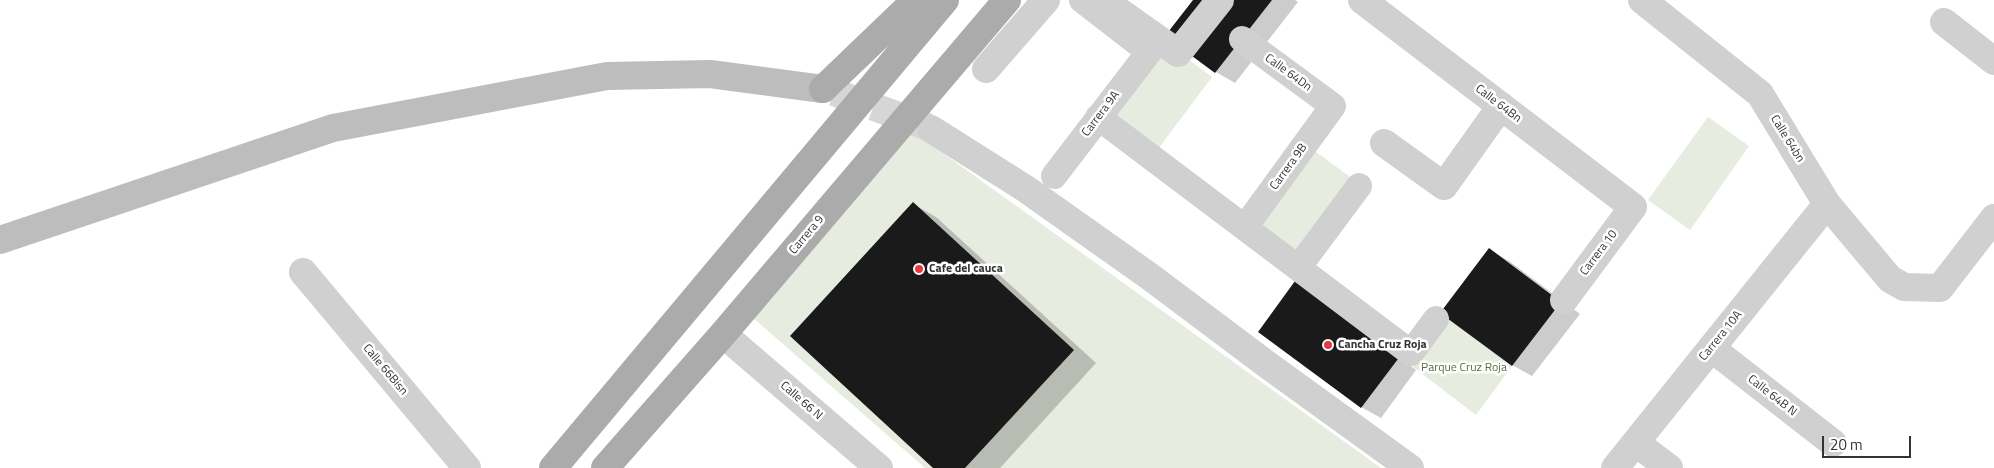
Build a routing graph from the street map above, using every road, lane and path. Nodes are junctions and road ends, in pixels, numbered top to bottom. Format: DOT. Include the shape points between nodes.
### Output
graph roads {
  1 [pos="916,0"];
  2 [pos="945,0"];
  3 [pos="1007,0"];
  4 [pos="1046,0"];
  5 [pos="1082,0"];
  6 [pos="1103,0"];
  7 [pos="1220,0"];
  8 [pos="1362,0"];
  9 [pos="1642,0"];
  10 [pos="1944,22"];
  11 [pos="1242,39"];
  12 [pos="1994,62"];
  13 [pos="986,69"];
  14 [pos="1333,106"];
  15 [pos="1500,106"];
  16 [pos="1098,118"];
  17 [pos="932,129"];
  18 [pos="1384,143"];
  19 [pos="1054,176"];
  20 [pos="1360,186"];
  21 [pos="1827,204"];
  22 [pos="1633,207"];
  23 [pos="1994,218"];
  24 [pos="1245,227"];
  25 [pos="0,240"];
  26 [pos="1298,268"];
  27 [pos="303,272"];
  28 [pos="1564,300"];
  29 [pos="1436,319"];
  30 [pos="723,334"];
  31 [pos="1711,348"];
  32 [pos="1636,443"];
  33 [pos="1833,443"];
  34 [pos="467,468"];
  35 [pos="553,468"];
  36 [pos="605,468"];
  37 [pos="879,468"];
  38 [pos="1410,468"];
  39 [pos="1615,468"];
  40 [pos="1669,468"];
  1 -- 25 [label="main road" via="829,91 710,74 607,76 332,128"];
  2 -- 35 [label="main road"];
  3 -- 30 [label="main road, Carrera 9"];
  4 -- 13 [label="street"];
  5 -- 16 [label="street, Carrera 9A" via="1149,52"];
  6 -- 7 [label="street" via="1178,54"];
  8 -- 15 [label="street, Calle 64Bn"];
  9 -- 21 [label="street, Calle 64bn" via="1760,94"];
  10 -- 12 [label="street"];
  11 -- 14 [label="street, Calle 64Dn"];
  14 -- 24 [label="street, Carrera 9B"];
  15 -- 18 [label="street" via="1444,186"];
  15 -- 22 [label="street, Calle 64Bn"];
  16 -- 19 [label="street, Carrera 9A"];
  16 -- 24 [label="street"];
  17 -- 38 [label="street" via="1026,189 1149,276"];
  20 -- 26 [label="street"];
  21 -- 23 [label="street, Calle 64bn" via="1890,279 1904,287 1940,288"];
  21 -- 31 [label="street, Carrera 10A"];
  22 -- 28 [label="street, Carrera 10"];
  24 -- 26 [label="street"];
  26 -- 29 [label="street" via="1410,353"];
  27 -- 34 [label="street, Calle 66Bisn"];
  30 -- 36 [label="main road, Carrera 9"];
  30 -- 37 [label="street, Calle 66 N"];
  31 -- 32 [label="street, Carrera 10A"];
  31 -- 33 [label="street, Calle 64B N"];
  32 -- 39 [label="street, Carrera 10A"];
  32 -- 40 [label="street"];
}
